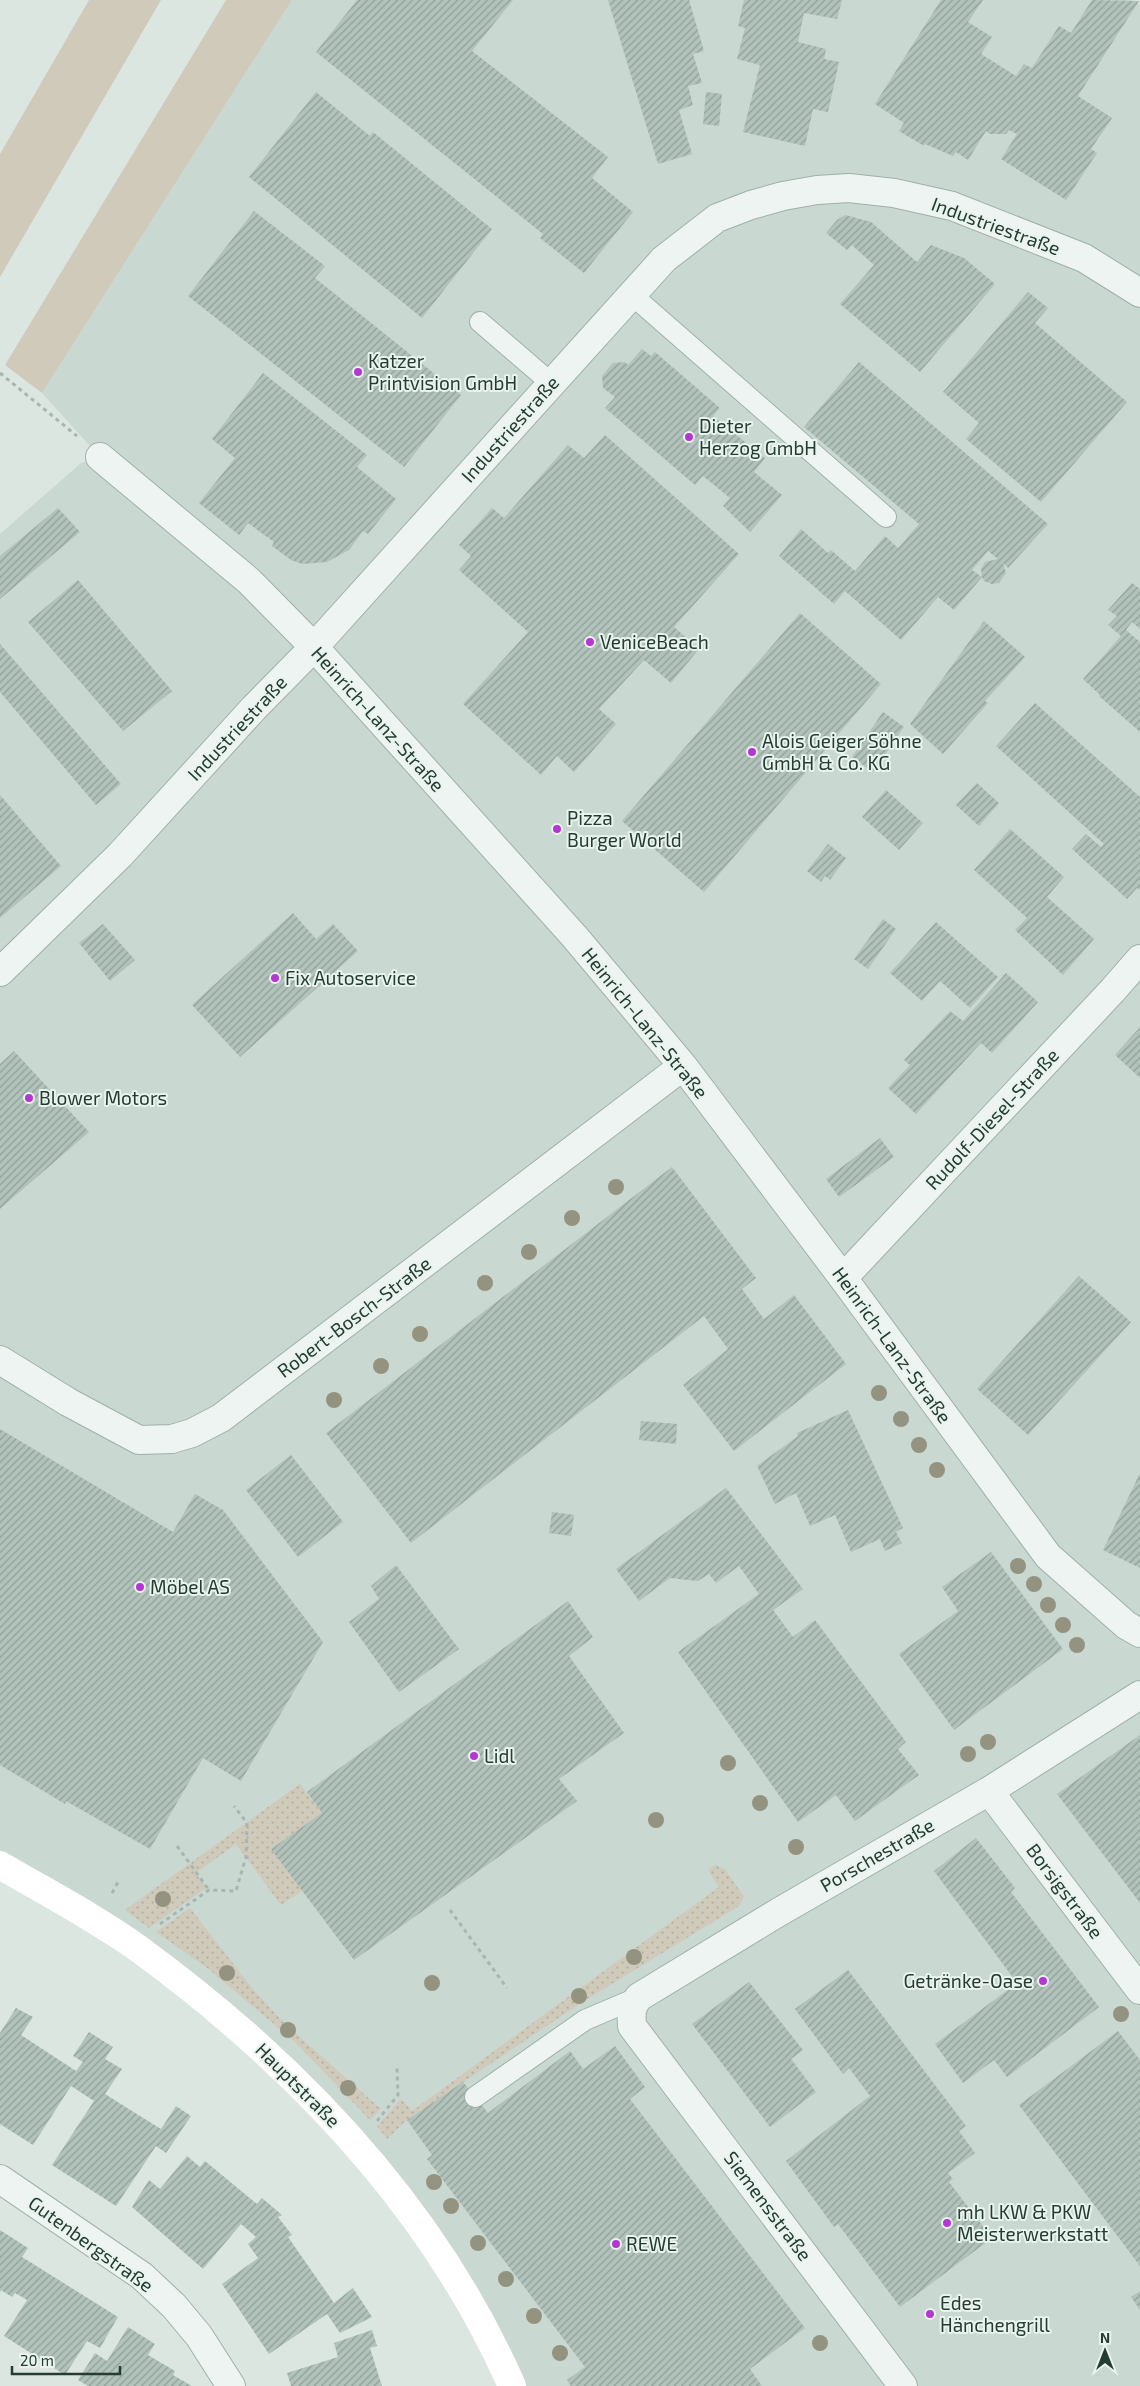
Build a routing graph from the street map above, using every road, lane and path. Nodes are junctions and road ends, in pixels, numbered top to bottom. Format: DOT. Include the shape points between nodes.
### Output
graph roads {
  1 [pos="1140,293"];
  2 [pos="632,295"];
  3 [pos="480,322"];
  4 [pos="0,373"];
  5 [pos="551,383"];
  6 [pos="100,457"];
  7 [pos="886,517"];
  8 [pos="314,647"];
  9 [pos="1140,959"];
  10 [pos="0,972"];
  11 [pos="683,1066"];
  12 [pos="843,1278"];
  13 [pos="0,1360"];
  14 [pos="1140,1633"];
  15 [pos="1140,1695"];
  16 [pos="989,1791"];
  17 [pos="234,1806"];
  18 [pos="177,1846"];
  19 [pos="0,1865"];
  20 [pos="209,1890"];
  21 [pos="450,1910"];
  22 [pos="138,1948"];
  23 [pos="507,1988"];
  24 [pos="1140,1990"];
  25 [pos="639,1997"];
  26 [pos="397,2065"];
  27 [pos="475,2097"];
  28 [pos="358,2144"];
  29 [pos="0,2179"];
  30 [pos="231,2386"];
  31 [pos="512,2386"];
  32 [pos="903,2386"];
  1 -- 2 [label="street, Industriestraße" via="1084,258 952,206 894,193 849,188 783,196 718,218 664,259"];
  2 -- 5 [label="street, Industriestraße"];
  2 -- 7 [label="lane"];
  3 -- 5 [label="lane"];
  4 -- 6 [label="path"];
  5 -- 8 [label="street, Industriestraße"];
  6 -- 8 [label="street, Heinrich-Lanz-Straße" via="248,581"];
  8 -- 10 [label="street, Industriestraße" via="120,855"];
  8 -- 11 [label="street, Heinrich-Lanz-Straße" via="574,936"];
  9 -- 12 [label="street, Rudolf-Diesel-Straße"];
  11 -- 12 [label="street, Heinrich-Lanz-Straße"];
  11 -- 13 [label="street, Robert-Bosch-Straße" via="222,1418 192,1433 172,1439 139,1440"];
  12 -- 14 [label="street, Heinrich-Lanz-Straße" via="1048,1556 1126,1625"];
  15 -- 16 [label="street, Porschestraße"];
  16 -- 24 [label="street, Borsigstraße"];
  16 -- 25 [label="street, Porschestraße"];
  17 -- 20 [label="path" via="246,1823 246,1857 236,1890"];
  18 -- 20 [label="path"];
  19 -- 22 [label="street, Hauptstraße"];
  20 -- 22 [label="path" via="152,1930"];
  21 -- 23 [label="path"];
  22 -- 28 [label="street, Hauptstraße" via="258,2043"];
  25 -- 27 [label="lane" via="584,2020"];
  25 -- 32 [label="street, Siemensstraße" via="631,2012 632,2026"];
  26 -- 28 [label="path" via="398,2095"];
  28 -- 31 [label="street, Hauptstraße" via="400,2195 441,2253 478,2315"];
  29 -- 30 [label="street, Gutenbergstraße" via="142,2276 174,2306 199,2336"];
}
